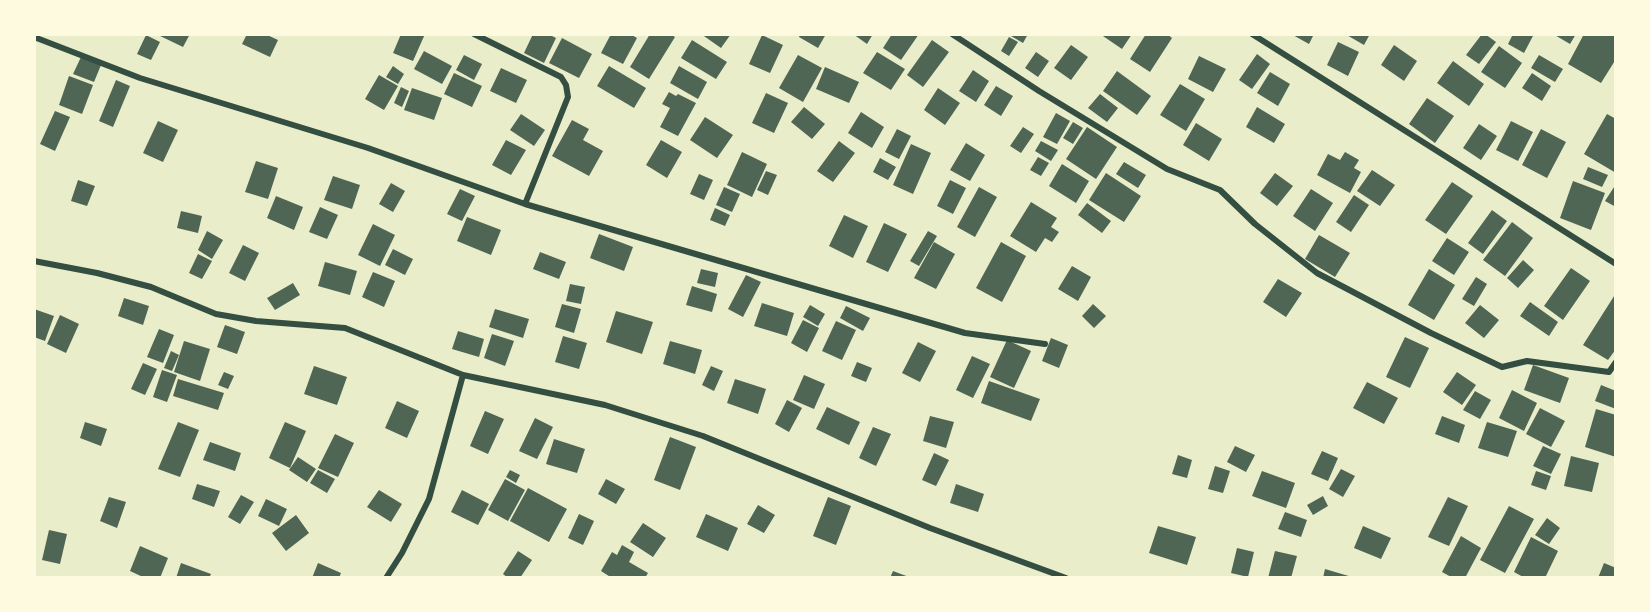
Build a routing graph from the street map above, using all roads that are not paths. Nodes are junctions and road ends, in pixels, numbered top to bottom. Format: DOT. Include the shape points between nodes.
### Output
graph roads {
  1 [pos="474,34"];
  2 [pos="952,34"];
  3 [pos="1252,34"];
  4 [pos="34,37"];
  5 [pos="525,204"];
  6 [pos="34,261"];
  7 [pos="1616,264"];
  8 [pos="1045,344"];
  9 [pos="1616,362"];
  10 [pos="463,375"];
  11 [pos="386,578"];
  12 [pos="1066,578"];
  1 -- 5 [label="street" via="561,77 566,85 568,97"];
  2 -- 9 [label="street" via="1167,169 1220,190 1255,224 1317,273 1431,333 1502,367 1527,361 1609,372"];
  3 -- 7 [label="street"];
  4 -- 5 [label="street" via="140,78 368,148"];
  5 -- 8 [label="street" via="965,333"];
  6 -- 10 [label="street" via="151,287 216,314 345,328"];
  10 -- 11 [label="street" via="429,499"];
  10 -- 12 [label="street" via="605,405 703,436"];
}
